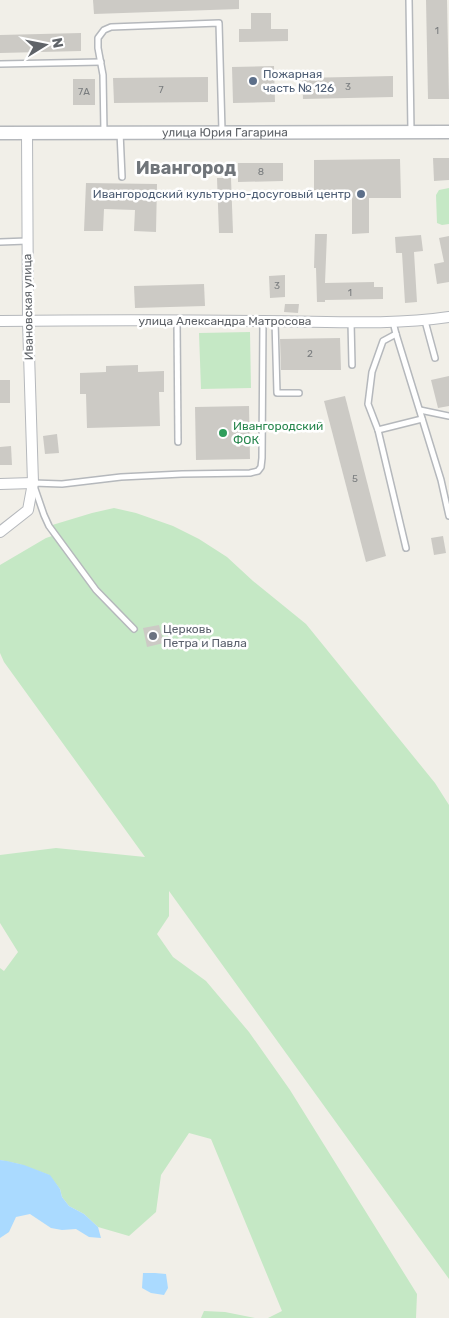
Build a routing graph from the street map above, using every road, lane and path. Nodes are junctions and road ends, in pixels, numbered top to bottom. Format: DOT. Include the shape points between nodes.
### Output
graph roads {
  1 [pos="409,0"];
  2 [pos="101,62"];
  3 [pos="0,64"];
  4 [pos="0,132"];
  5 [pos="26,132"];
  6 [pos="104,132"];
  7 [pos="120,132"];
  8 [pos="222,132"];
  9 [pos="411,132"];
  10 [pos="449,132"];
  11 [pos="122,177"];
  12 [pos="0,242"];
  13 [pos="28,242"];
  14 [pos="449,317"];
  15 [pos="0,321"];
  16 [pos="28,321"];
  17 [pos="177,321"];
  18 [pos="263,321"];
  19 [pos="275,321"];
  20 [pos="351,321"];
  21 [pos="425,321"];
  22 [pos="394,322"];
  23 [pos="396,334"];
  24 [pos="435,358"];
  25 [pos="352,365"];
  26 [pos="299,393"];
  27 [pos="420,410"];
  28 [pos="449,416"];
  29 [pos="422,419"];
  30 [pos="378,430"];
  31 [pos="178,442"];
  32 [pos="33,482"];
  33 [pos="0,484"];
  34 [pos="449,516"];
  35 [pos="0,532"];
  36 [pos="406,548"];
  37 [pos="134,629"];
  1 -- 9 [label="lane"];
  2 -- 3 [label="lane"];
  2 -- 6 [label="lane"];
  2 -- 8 [label="lane" via="98,38 111,26 219,23"];
  4 -- 5 [label="street, улица Юрия Гагарина"];
  5 -- 6 [label="street, улица Юрия Гагарина"];
  5 -- 13 [label="street, Ивановская улица"];
  6 -- 7 [label="street, улица Юрия Гагарина"];
  7 -- 8 [label="street, улица Юрия Гагарина"];
  7 -- 11 [label="lane"];
  8 -- 9 [label="street, улица Юрия Гагарина"];
  9 -- 10 [label="street, улица Юрия Гагарина"];
  12 -- 13 [label="lane"];
  13 -- 16 [label="street, Ивановская улица"];
  14 -- 21 [label="street, улица Александра Матросова"];
  15 -- 16 [label="street, улица Александра Матросова"];
  16 -- 17 [label="street, улица Александра Матросова"];
  16 -- 32 [label="street, Ивановская улица"];
  17 -- 18 [label="street, улица Александра Матросова"];
  17 -- 31 [label="lane"];
  18 -- 19 [label="street, улица Александра Матросова"];
  18 -- 32 [label="lane" via="262,458 258,471 121,477 62,484"];
  19 -- 20 [label="street, улица Александра Матросова"];
  19 -- 26 [label="lane" via="277,393"];
  20 -- 22 [label="street, улица Александра Матросова"];
  20 -- 25 [label="lane"];
  21 -- 22 [label="street, улица Александра Матросова"];
  21 -- 24 [label="lane"];
  22 -- 23 [label="lane"];
  23 -- 27 [label="lane"];
  23 -- 30 [label="lane" via="383,341 372,372 368,404"];
  27 -- 28 [label="lane"];
  27 -- 29 [label="lane"];
  29 -- 30 [label="lane"];
  29 -- 34 [label="lane"];
  30 -- 36 [label="lane"];
  32 -- 33 [label="street"];
  32 -- 35 [label="street, Ивановская улица" via="28,510"];
  32 -- 37 [label="lane" via="49,526 96,590"];
}
